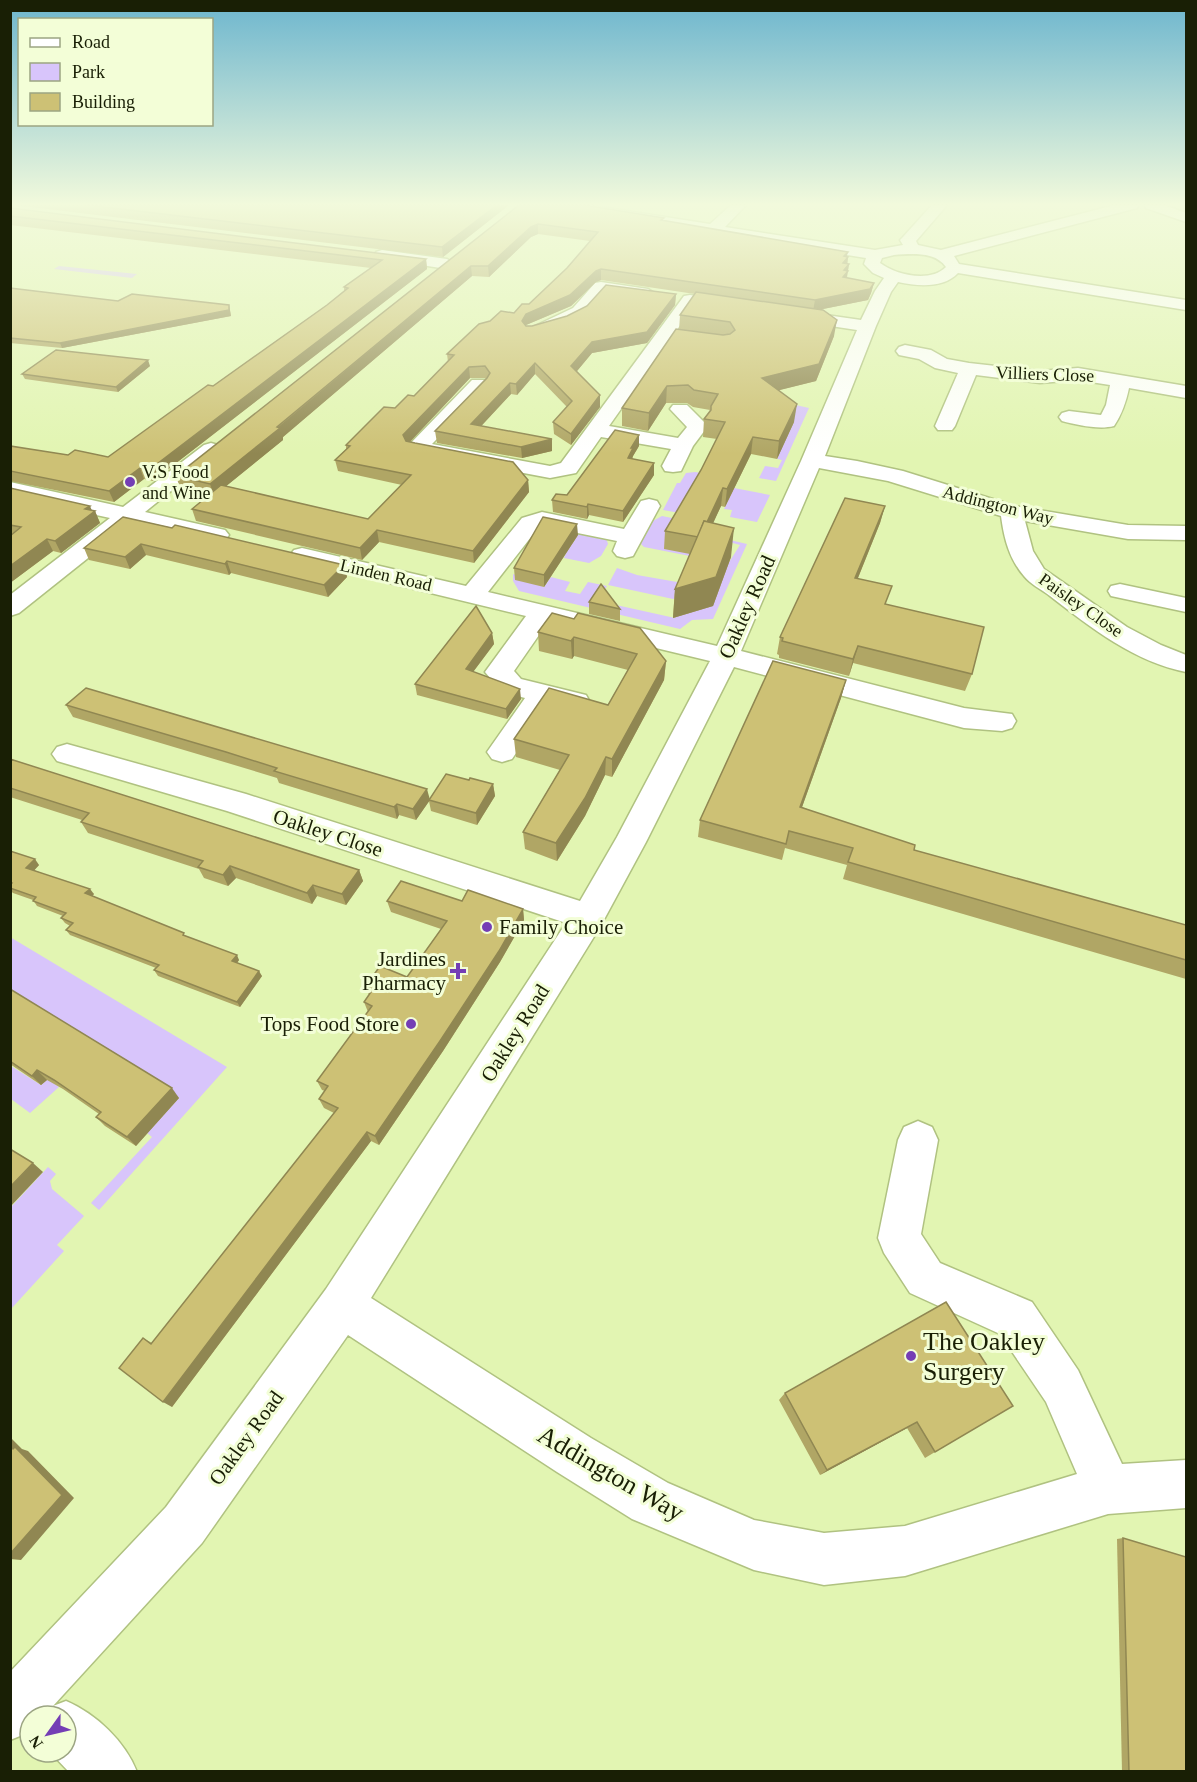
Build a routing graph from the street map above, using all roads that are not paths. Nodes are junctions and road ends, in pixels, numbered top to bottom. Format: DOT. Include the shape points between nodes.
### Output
graph roads {
  1 [pos="601,288"];
  2 [pos="602,288"];
  3 [pos="884,288"];
  4 [pos="1080,288"];
  5 [pos="1186,305"];
  6 [pos="772,312"];
  7 [pos="867,326"];
  8 [pos="533,332"];
  9 [pos="665,337"];
  10 [pos="688,340"];
  11 [pos="905,351"];
  12 [pos="969,369"];
  13 [pos="1121,380"];
  14 [pos="479,384"];
  15 [pos="1186,392"];
  16 [pos="680,409"];
  17 [pos="1069,417"];
  18 [pos="597,430"];
  19 [pos="942,430"];
  20 [pos="225,438"];
  21 [pos="683,445"];
  22 [pos="812,461"];
  23 [pos="673,466"];
  24 [pos="10,489"];
  25 [pos="649,506"];
  26 [pos="1012,512"];
  27 [pos="128,514"];
  28 [pos="1186,532"];
  29 [pos="244,542"];
  30 [pos="278,550"];
  31 [pos="1120,591"];
  32 [pos="472,595"];
  33 [pos="1186,605"];
  34 [pos="10,608"];
  35 [pos="542,612"];
  36 [pos="726,656"];
  37 [pos="1186,664"];
  38 [pos="542,694"];
  39 [pos="576,702"];
  40 [pos="1002,721"];
  41 [pos="502,752"];
  42 [pos="67,754"];
  43 [pos="588,917"];
  44 [pos="918,1140"];
  45 [pos="342,1305"];
  46 [pos="1186,1484"];
  47 [pos="1108,1489"];
  48 [pos="46,1704"];
  49 [pos="78,1746"];
  50 [pos="109,1772"];
  1 -- 8 [label="street" via="579,312"];
  2 -- 9 [label="street" via="698,302"];
  3 -- 7 [label="street, Oakley Road"];
  4 -- 5 [label="street"];
  6 -- 7 [label="street"];
  7 -- 22 [label="street, Oakley Road"];
  9 -- 10 [label="street"];
  9 -- 18 [label="street"];
  11 -- 12 [label="street, Villiers Close"];
  12 -- 13 [label="street, Villiers Close"];
  12 -- 19 [label="street, Villiers Close"];
  13 -- 15 [label="street, Villiers Close"];
  13 -- 17 [label="street, Villiers Close" via="1107,427"];
  14 -- 18 [label="street" via="417,447 550,471 568,468"];
  16 -- 21 [label="street" via="698,426"];
  18 -- 21 [label="street"];
  20 -- 27 [label="street"];
  21 -- 23 [label="street"];
  22 -- 26 [label="street, Addington Way" via="895,476"];
  22 -- 36 [label="street, Oakley Road"];
  24 -- 27 [label="street"];
  25 -- 32 [label="street" via="628,544 542,519 530,524"];
  26 -- 28 [label="street, Addington Way" via="1128,532"];
  26 -- 37 [label="street, Paisley Close" via="1015,538 1033,572 1125,636 1167,659"];
  27 -- 29 [label="street"];
  27 -- 34 [label="street"];
  30 -- 32 [label="street, Linden Road"];
  31 -- 33 [label="street, Paisley Close"];
  32 -- 35 [label="street, Linden Road"];
  35 -- 36 [label="street, Linden Road"];
  35 -- 38 [label="street" via="499,672 512,686"];
  36 -- 40 [label="street, Linden Road" via="964,718"];
  36 -- 43 [label="street, Oakley Road"];
  38 -- 39 [label="street"];
  38 -- 41 [label="street"];
  42 -- 43 [label="street, Oakley Close" via="235,802"];
  43 -- 45 [label="street, Oakley Road"];
  44 -- 47 [label="street" via="899,1238 925,1278 1016,1318 1062,1386"];
  45 -- 47 [label="street, Addington Way" via="650,1501 754,1545 824,1559 905,1551"];
  45 -- 48 [label="street, Oakley Road" via="184,1525"];
  46 -- 47 [label="street, Addington Way"];
  49 -- 50 [label="street"];
}
